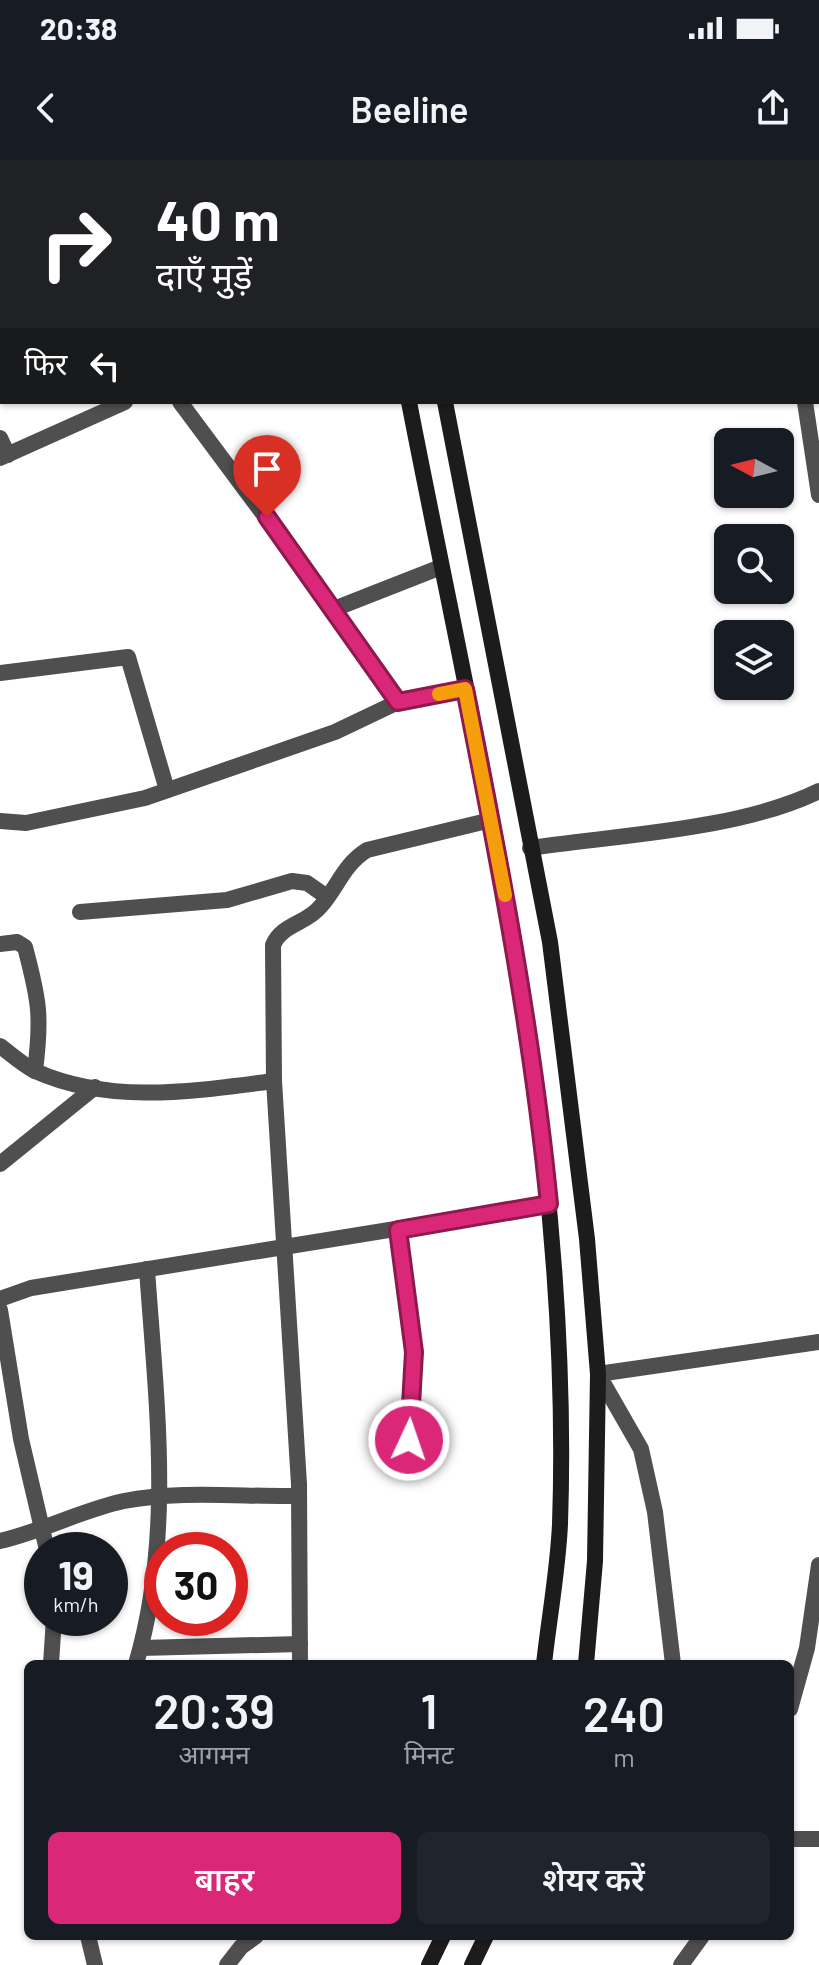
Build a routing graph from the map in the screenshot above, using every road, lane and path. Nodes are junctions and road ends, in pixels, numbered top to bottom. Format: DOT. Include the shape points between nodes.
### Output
graph roads {
  1 [pos="121,404"];
  2 [pos="181,404"];
  3 [pos="409,404"];
  4 [pos="445,404"];
  5 [pos="805,404"];
  6 [pos="0,438"];
  7 [pos="4,457"];
  8 [pos="819,495"];
  9 [pos="441,567"];
  10 [pos="334,609"];
  11 [pos="0,673"];
  12 [pos="465,689"];
  13 [pos="398,702"];
  14 [pos="167,790"];
  15 [pos="819,791"];
  16 [pos="491,820"];
  17 [pos="0,821"];
  18 [pos="530,848"];
  19 [pos="327,897"];
  20 [pos="80,912"];
  21 [pos="0,944"];
  22 [pos="0,1046"];
  23 [pos="35,1071"];
  24 [pos="274,1081"];
  25 [pos="95,1087"];
  26 [pos="0,1164"];
  27 [pos="549,1204"];
  28 [pos="398,1230"];
  29 [pos="283,1249"];
  30 [pos="147,1269"];
  31 [pos="0,1299"];
  32 [pos="0,1310"];
  33 [pos="819,1342"];
  34 [pos="598,1374"];
  35 [pos="409,1440"];
  36 [pos="299,1496"];
  37 [pos="159,1498"];
  38 [pos="44,1530"];
  39 [pos="0,1541"];
  40 [pos="819,1565"];
  41 [pos="53,1636"];
  42 [pos="300,1644"];
  43 [pos="139,1656"];
  44 [pos="51,1660"];
  45 [pos="300,1660"];
  46 [pos="544,1660"];
  47 [pos="586,1660"];
  48 [pos="673,1660"];
  49 [pos="794,1695"];
  50 [pos="794,1839"];
  51 [pos="819,1839"];
  52 [pos="89,1940"];
  53 [pos="251,1940"];
  54 [pos="441,1940"];
  55 [pos="484,1940"];
  56 [pos="699,1940"];
  57 [pos="95,1965"];
  58 [pos="227,1965"];
  59 [pos="429,1965"];
  60 [pos="472,1965"];
  61 [pos="681,1965"];
  1 -- 7 [label="street"];
  2 -- 10 [label="street"];
  3 -- 9 [label="main road"];
  4 -- 18 [label="main road"];
  5 -- 8 [label="street"];
  6 -- 7 [label="street"];
  9 -- 10 [label="street"];
  9 -- 12 [label="main road"];
  10 -- 13 [label="street"];
  11 -- 14 [label="street" via="128,657"];
  12 -- 13 [label="street"];
  12 -- 16 [label="main road"];
  13 -- 14 [label="street" via="335,732"];
  14 -- 17 [label="street" via="26,823"];
  15 -- 18 [label="street" via="717,821"];
  16 -- 19 [label="street" via="367,850 353,859"];
  16 -- 27 [label="main road" via="541,1120"];
  18 -- 34 [label="main road" via="550,942"];
  19 -- 20 [label="street" via="307,883 292,881 227,900"];
  19 -- 24 [label="street" via="319,909 278,934 273,945"];
  21 -- 23 [label="street" via="17,942 25,947 39,997"];
  22 -- 23 [label="street"];
  23 -- 25 [label="street"];
  24 -- 25 [label="street" via="159,1095"];
  24 -- 29 [label="street"];
  25 -- 26 [label="street"];
  27 -- 28 [label="street"];
  27 -- 46 [label="main road" via="556,1275 560,1525"];
  28 -- 29 [label="street"];
  28 -- 35 [label="street" via="414,1352"];
  29 -- 30 [label="street"];
  29 -- 36 [label="street"];
  30 -- 31 [label="street" via="31,1288"];
  30 -- 37 [label="street"];
  32 -- 38 [label="street" via="21,1439"];
  33 -- 34 [label="street"];
  34 -- 47 [label="main road" via="595,1561"];
  34 -- 48 [label="street" via="641,1449 655,1512"];
  36 -- 37 [label="street"];
  36 -- 42 [label="street"];
  37 -- 38 [label="street" via="97,1508"];
  37 -- 43 [label="street" via="151,1614"];
  38 -- 39 [label="street"];
  40 -- 49 [label="street"];
  41 -- 44 [label="street"];
  42 -- 43 [label="street"];
  42 -- 45 [label="street"];
  50 -- 51 [label="street"];
  52 -- 57 [label="street"];
  53 -- 58 [label="street"];
  54 -- 59 [label="main road"];
  55 -- 60 [label="main road"];
  56 -- 61 [label="street"];
}
